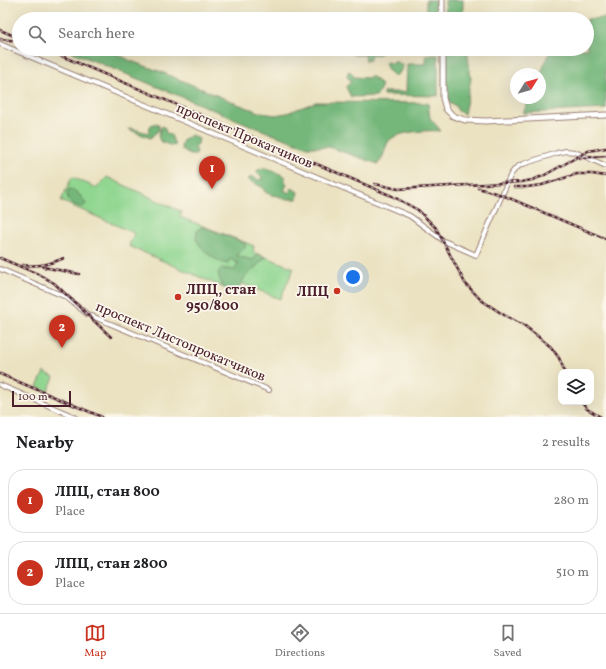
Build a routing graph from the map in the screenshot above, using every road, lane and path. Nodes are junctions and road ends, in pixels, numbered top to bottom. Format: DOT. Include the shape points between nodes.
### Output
graph roads {
  1 [pos="442,0"];
  2 [pos="442,12"];
  3 [pos="0,44"];
  4 [pos="12,49"];
  5 [pos="29,56"];
  6 [pos="443,56"];
  7 [pos="606,115"];
  8 [pos="606,166"];
  9 [pos="0,269"];
  10 [pos="0,385"];
  11 [pos="269,390"];
  12 [pos="75,417"];
  1 -- 2 [label="street"];
  3 -- 4 [label="street, проспект Прокатчиков"];
  5 -- 8 [label="street, проспект Прокатчиков" via="410,216 444,241 476,255 511,174 517,167 566,151 575,152"];
  6 -- 7 [label="street" via="443,98 446,109 453,116 465,120 486,121"];
  9 -- 11 [label="street, проспект Листопрокатчиков" via="66,297 87,314"];
  10 -- 12 [label="street"];
}
